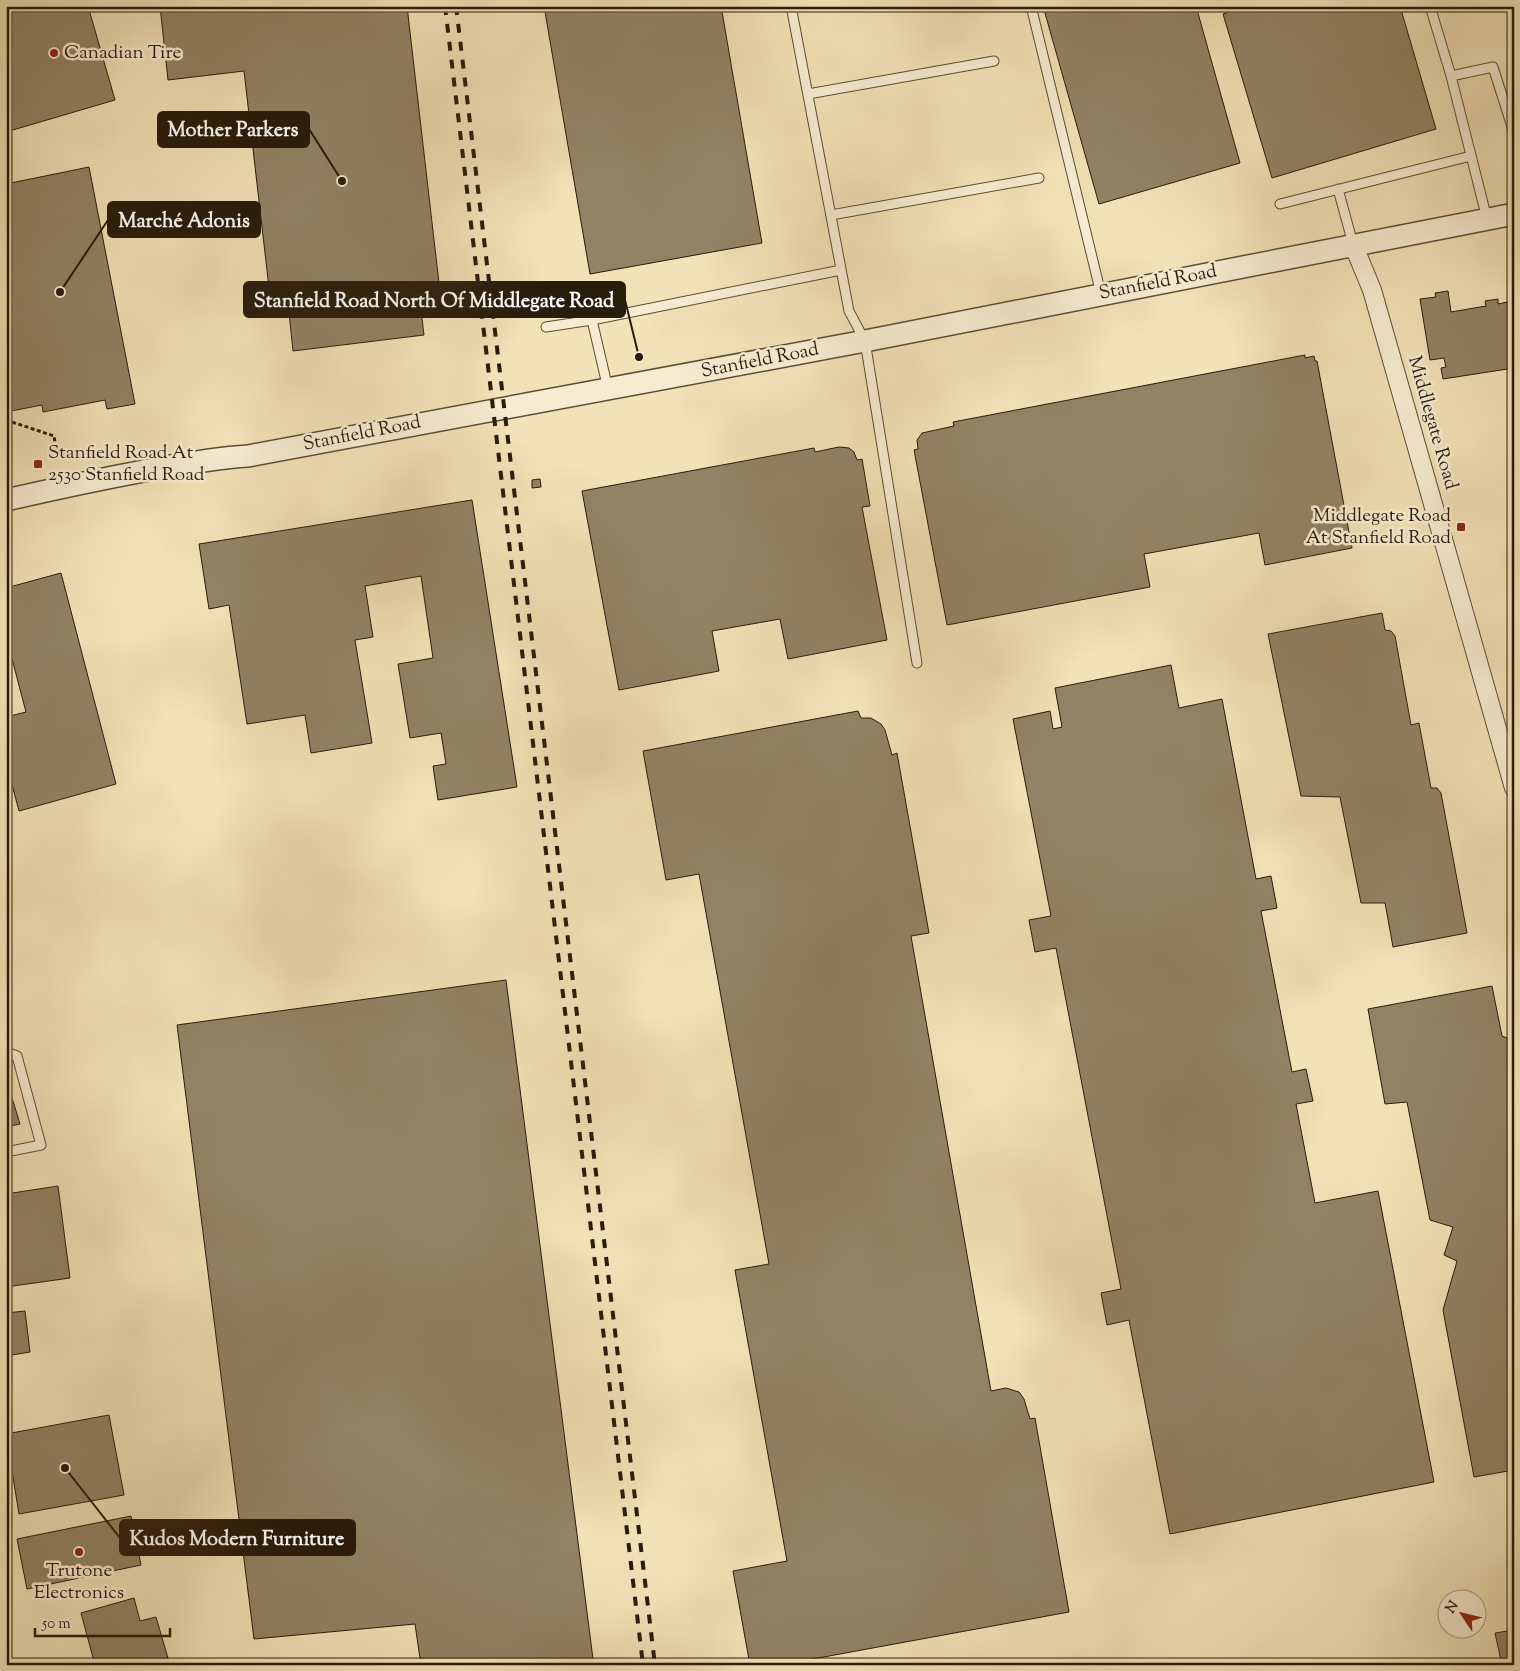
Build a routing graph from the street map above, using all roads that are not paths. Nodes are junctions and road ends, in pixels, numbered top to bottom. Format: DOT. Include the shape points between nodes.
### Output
graph roads {
  1 [pos="791,6"];
  2 [pos="1031,6"];
  3 [pos="1430,6"];
  4 [pos="994,61"];
  5 [pos="1451,76"];
  6 [pos="808,94"];
  7 [pos="1514,133"];
  8 [pos="1471,156"];
  9 [pos="1039,178"];
  10 [pos="1338,189"];
  11 [pos="1280,204"];
  12 [pos="1514,214"];
  13 [pos="830,215"];
  14 [pos="1487,220"];
  15 [pos="1353,244"];
  16 [pos="842,270"];
  17 [pos="1102,294"];
  18 [pos="592,320"];
  19 [pos="546,327"];
  20 [pos="865,341"];
  21 [pos="608,389"];
  22 [pos="6,500"];
  23 [pos="918,663"];
  24 [pos="1514,788"];
  25 [pos="6,1052"];
  26 [pos="6,1152"];
  1 -- 6 [label="lane"];
  2 -- 17 [label="lane"];
  3 -- 5 [label="lane"];
  4 -- 6 [label="lane"];
  5 -- 7 [label="lane" via="1493,67"];
  5 -- 8 [label="lane"];
  6 -- 13 [label="lane"];
  8 -- 10 [label="lane"];
  8 -- 14 [label="lane"];
  9 -- 13 [label="lane"];
  10 -- 11 [label="lane"];
  10 -- 15 [label="lane"];
  12 -- 14 [label="street, Stanfield Road"];
  13 -- 16 [label="lane"];
  14 -- 15 [label="street, Stanfield Road"];
  15 -- 17 [label="street, Stanfield Road"];
  15 -- 24 [label="street, Middlegate Road" via="1372,290"];
  16 -- 18 [label="lane"];
  16 -- 20 [label="lane" via="849,311"];
  17 -- 20 [label="street, Stanfield Road"];
  18 -- 19 [label="lane"];
  18 -- 21 [label="lane"];
  20 -- 21 [label="street, Stanfield Road"];
  20 -- 23 [label="lane"];
  21 -- 22 [label="street, Stanfield Road" via="248,456 218,457"];
  25 -- 26 [label="lane" via="17,1056 41,1145"];
}
